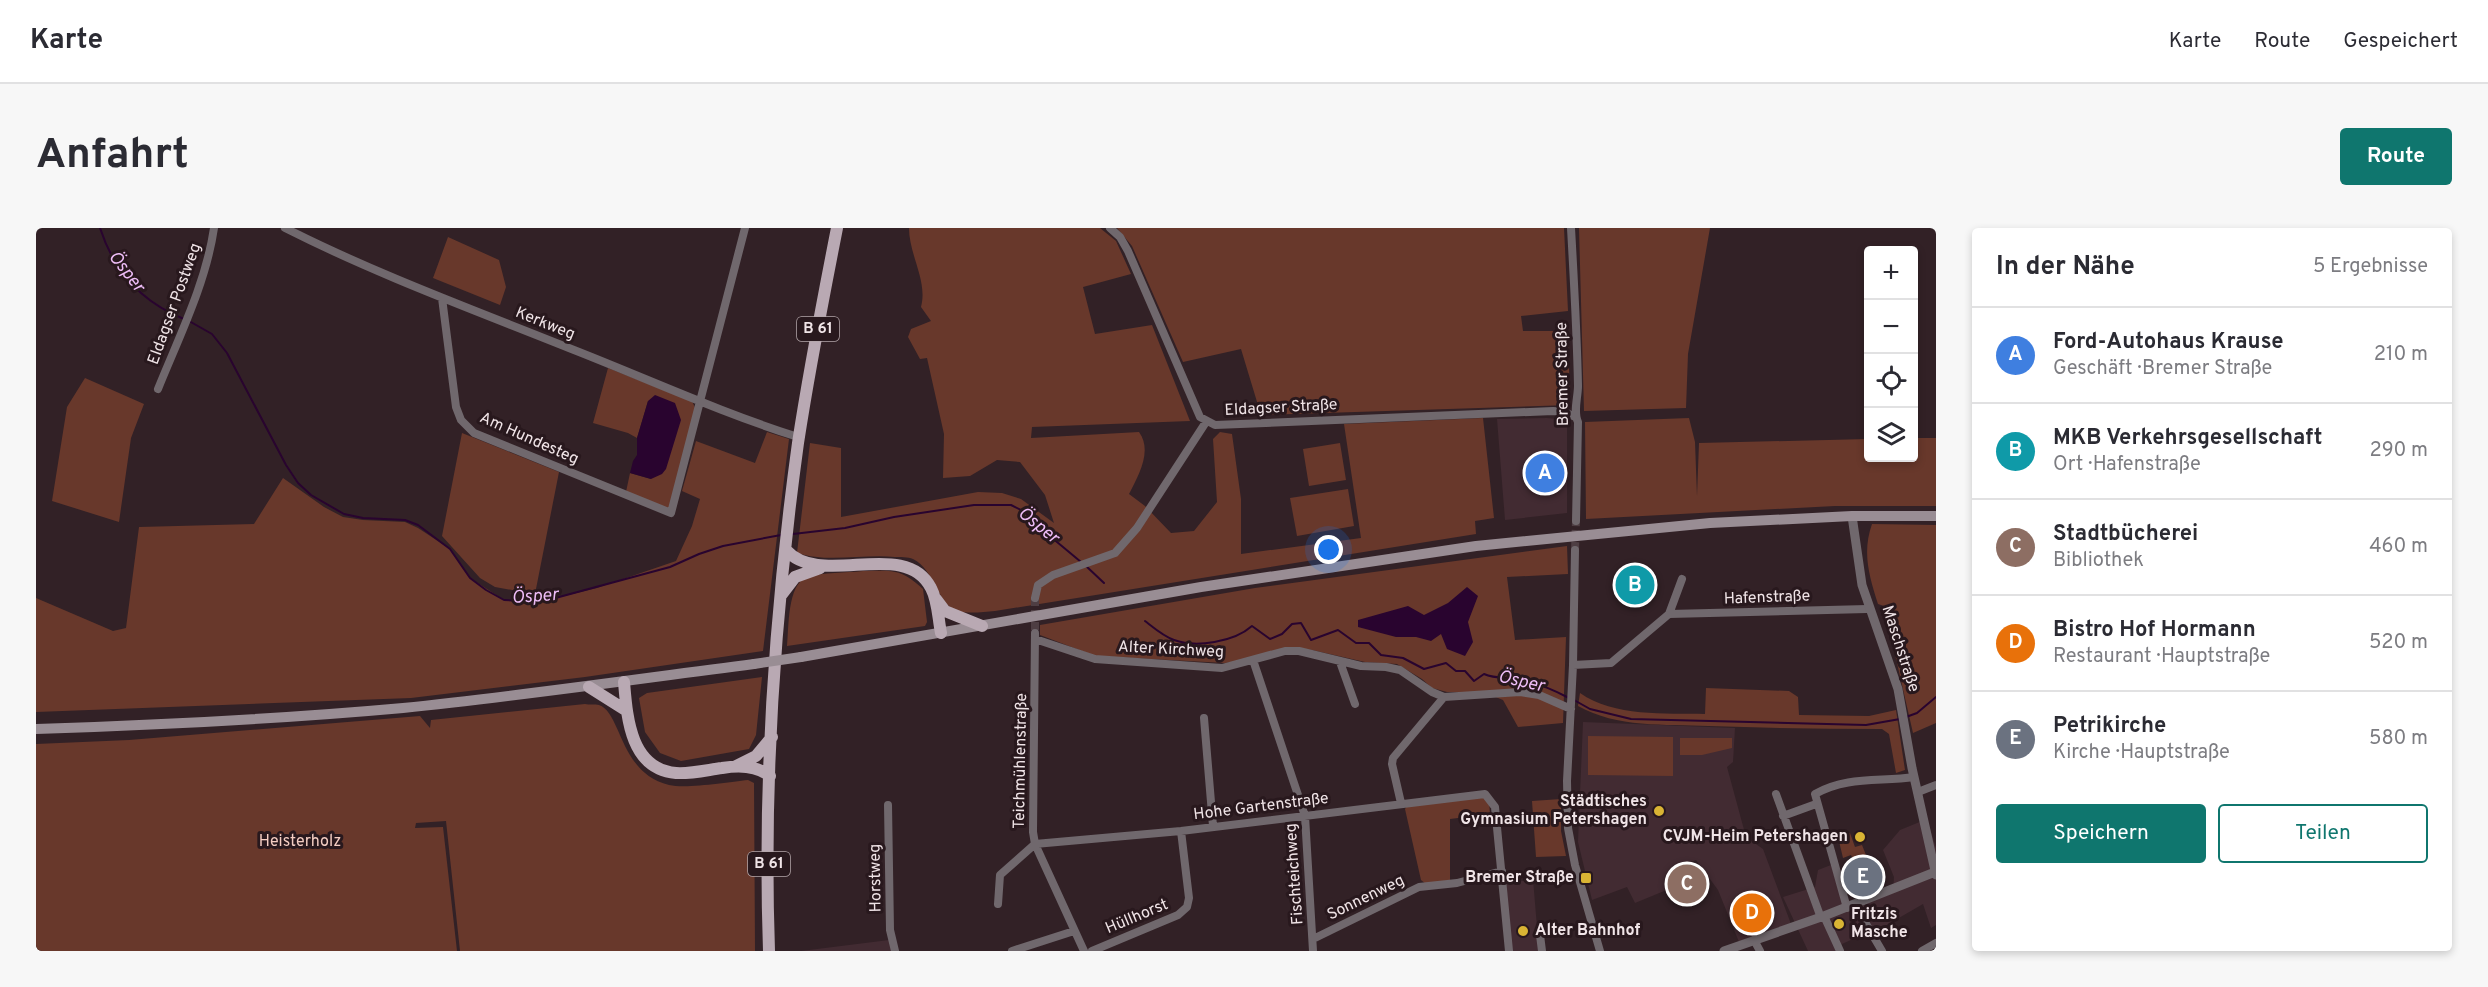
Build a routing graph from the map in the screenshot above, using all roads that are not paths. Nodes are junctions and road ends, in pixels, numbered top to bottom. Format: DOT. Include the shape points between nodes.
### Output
graph roads {
  1 [pos="214,228"];
  2 [pos="285,228"];
  3 [pos="745,228"];
  4 [pos="837,228"];
  5 [pos="1110,228"];
  6 [pos="1571,228"];
  7 [pos="442,297"];
  8 [pos="158,389"];
  9 [pos="701,400"];
  10 [pos="1575,417"];
  11 [pos="1206,422"];
  12 [pos="799,438"];
  13 [pos="1852,516"];
  14 [pos="1936,516"];
  15 [pos="1576,521"];
  16 [pos="786,548"];
  17 [pos="1575,550"];
  18 [pos="830,566"];
  19 [pos="1682,579"];
  20 [pos="781,596"];
  21 [pos="935,598"];
  22 [pos="1035,598"];
  23 [pos="1870,609"];
  24 [pos="1668,614"];
  25 [pos="982,626"];
  26 [pos="941,633"];
  27 [pos="1035,636"];
  28 [pos="1253,660"];
  29 [pos="1340,662"];
  30 [pos="1573,665"];
  31 [pos="624,682"];
  32 [pos="588,687"];
  33 [pos="1444,697"];
  34 [pos="1355,704"];
  35 [pos="1571,707"];
  36 [pos="627,711"];
  37 [pos="1204,718"];
  38 [pos="36,729"];
  39 [pos="772,737"];
  40 [pos="736,766"];
  41 [pos="770,776"];
  42 [pos="1914,777"];
  43 [pos="1936,785"];
  44 [pos="1918,792"];
  45 [pos="1776,794"];
  46 [pos="1401,804"];
  47 [pos="1816,804"];
  48 [pos="888,805"];
  49 [pos="1305,816"];
  50 [pos="1783,816"];
  51 [pos="1213,826"];
  52 [pos="1181,831"];
  53 [pos="1035,844"];
  54 [pos="1503,871"];
  55 [pos="1936,873"];
  56 [pos="998,904"];
  57 [pos="1851,906"];
  58 [pos="1823,917"];
  59 [pos="1074,931"];
  60 [pos="1540,935"];
  61 [pos="1312,939"];
  62 [pos="1754,940"];
  63 [pos="1936,943"];
  64 [pos="769,951"];
  65 [pos="896,951"];
  66 [pos="1012,951"];
  67 [pos="1084,951"];
  68 [pos="1092,951"];
  69 [pos="1313,951"];
  70 [pos="1509,951"];
  71 [pos="1542,951"];
  72 [pos="1600,951"];
  73 [pos="1724,951"];
  74 [pos="1760,951"];
  75 [pos="1840,951"];
  76 [pos="1882,951"];
  77 [pos="1922,951"];
  1 -- 8 [label="street, Eldagser Postweg" via="211,249"];
  2 -- 7 [label="street, Kerkweg"];
  3 -- 9 [label="street"];
  4 -- 12 [label="main road, B 61"];
  5 -- 11 [label="street, Eldagser Straße" via="1128,251 1185,387"];
  6 -- 10 [label="street, Bremer Straße" via="1578,394"];
  7 -- 9 [label="street, Kerkweg"];
  7 -- 9 [label="street, Am Hundesteg" via="456,407 461,420 474,433 671,513"];
  9 -- 12 [label="street, Kerkweg"];
  10 -- 11 [label="street, Eldagser Straße" via="1553,411 1215,425"];
  10 -- 15 [label="street, Bremer Straße"];
  11 -- 22 [label="street" via="1137,528 1115,553 1053,575 1038,585"];
  12 -- 16 [label="main road, B 61"];
  13 -- 14 [label="main road"];
  13 -- 23 [label="street, Maschstraße" via="1862,585"];
  13 -- 25 [label="main road" via="1656,527 1476,546 1201,587"];
  16 -- 18 [label="main road" via="799,561"];
  16 -- 20 [label="main road, B 61"];
  17 -- 30 [label="street"];
  18 -- 20 [label="main road" via="795,577"];
  18 -- 21 [label="main road" via="904,566 926,580"];
  19 -- 24 [label="street"];
  20 -- 39 [label="main road, B 61"];
  21 -- 25 [label="main road" via="945,611"];
  21 -- 26 [label="main road"];
  23 -- 24 [label="street, Hafenstraße"];
  23 -- 42 [label="street, Maschstraße" via="1902,706"];
  24 -- 30 [label="street" via="1611,663"];
  25 -- 26 [label="main road"];
  26 -- 31 [label="main road, bridge"];
  27 -- 28 [label="street, Alter Kirchweg" via="1095,659 1222,668"];
  27 -- 53 [label="street, Teichmühlenstraße"];
  28 -- 29 [label="street, Alter Kirchweg" via="1299,651"];
  28 -- 49 [label="street, Fischteichweg"];
  29 -- 33 [label="street, Alter Kirchweg" via="1400,670"];
  29 -- 34 [label="street"];
  30 -- 35 [label="street"];
  31 -- 32 [label="main road"];
  31 -- 36 [label="main road"];
  32 -- 36 [label="main road"];
  32 -- 38 [label="main road" via="292,717"];
  33 -- 35 [label="street" via="1520,692"];
  33 -- 46 [label="street" via="1393,758"];
  35 -- 72 [label="street" via="1567,781 1570,846"];
  36 -- 40 [label="main road" via="635,744 659,768 675,773"];
  37 -- 51 [label="street"];
  39 -- 40 [label="main road" via="756,756"];
  39 -- 41 [label="main road, B 61"];
  40 -- 41 [label="main road" via="754,768"];
  41 -- 64 [label="main road, B 61"];
  42 -- 44 [label="street, Maschstraße"];
  42 -- 47 [label="street" via="1829,786 1815,794"];
  43 -- 44 [label="street"];
  44 -- 55 [label="street, Maschstraße"];
  45 -- 50 [label="street"];
  46 -- 49 [label="street, Hohe Gartenstraße"];
  46 -- 54 [label="street, Hohe Gartenstraße" via="1489,796 1495,807"];
  47 -- 50 [label="street"];
  47 -- 57 [label="street"];
  48 -- 65 [label="street, Horstweg" via="890,930"];
  49 -- 51 [label="street, Hohe Gartenstraße"];
  49 -- 61 [label="street, Fischteichweg"];
  50 -- 58 [label="street"];
  51 -- 52 [label="street, Hohe Gartenstraße"];
  52 -- 53 [label="street, Hohe Gartenstraße"];
  52 -- 68 [label="street, Hüllhorst" via="1187,907 1178,915"];
  53 -- 56 [label="street" via="1000,875"];
  53 -- 59 [label="street, Teichmühlenstraße"];
  54 -- 61 [label="street, Sonnenweg" via="1457,883 1419,887"];
  54 -- 70 [label="street"];
  55 -- 57 [label="street"];
  57 -- 58 [label="street"];
  57 -- 76 [label="street"];
  58 -- 62 [label="street"];
  58 -- 75 [label="street"];
  59 -- 66 [label="street"];
  59 -- 67 [label="street, Teichmühlenstraße"];
  60 -- 71 [label="street"];
  61 -- 69 [label="street, Fischteichweg"];
  62 -- 73 [label="street"];
  62 -- 74 [label="street"];
  63 -- 77 [label="street"];
}
